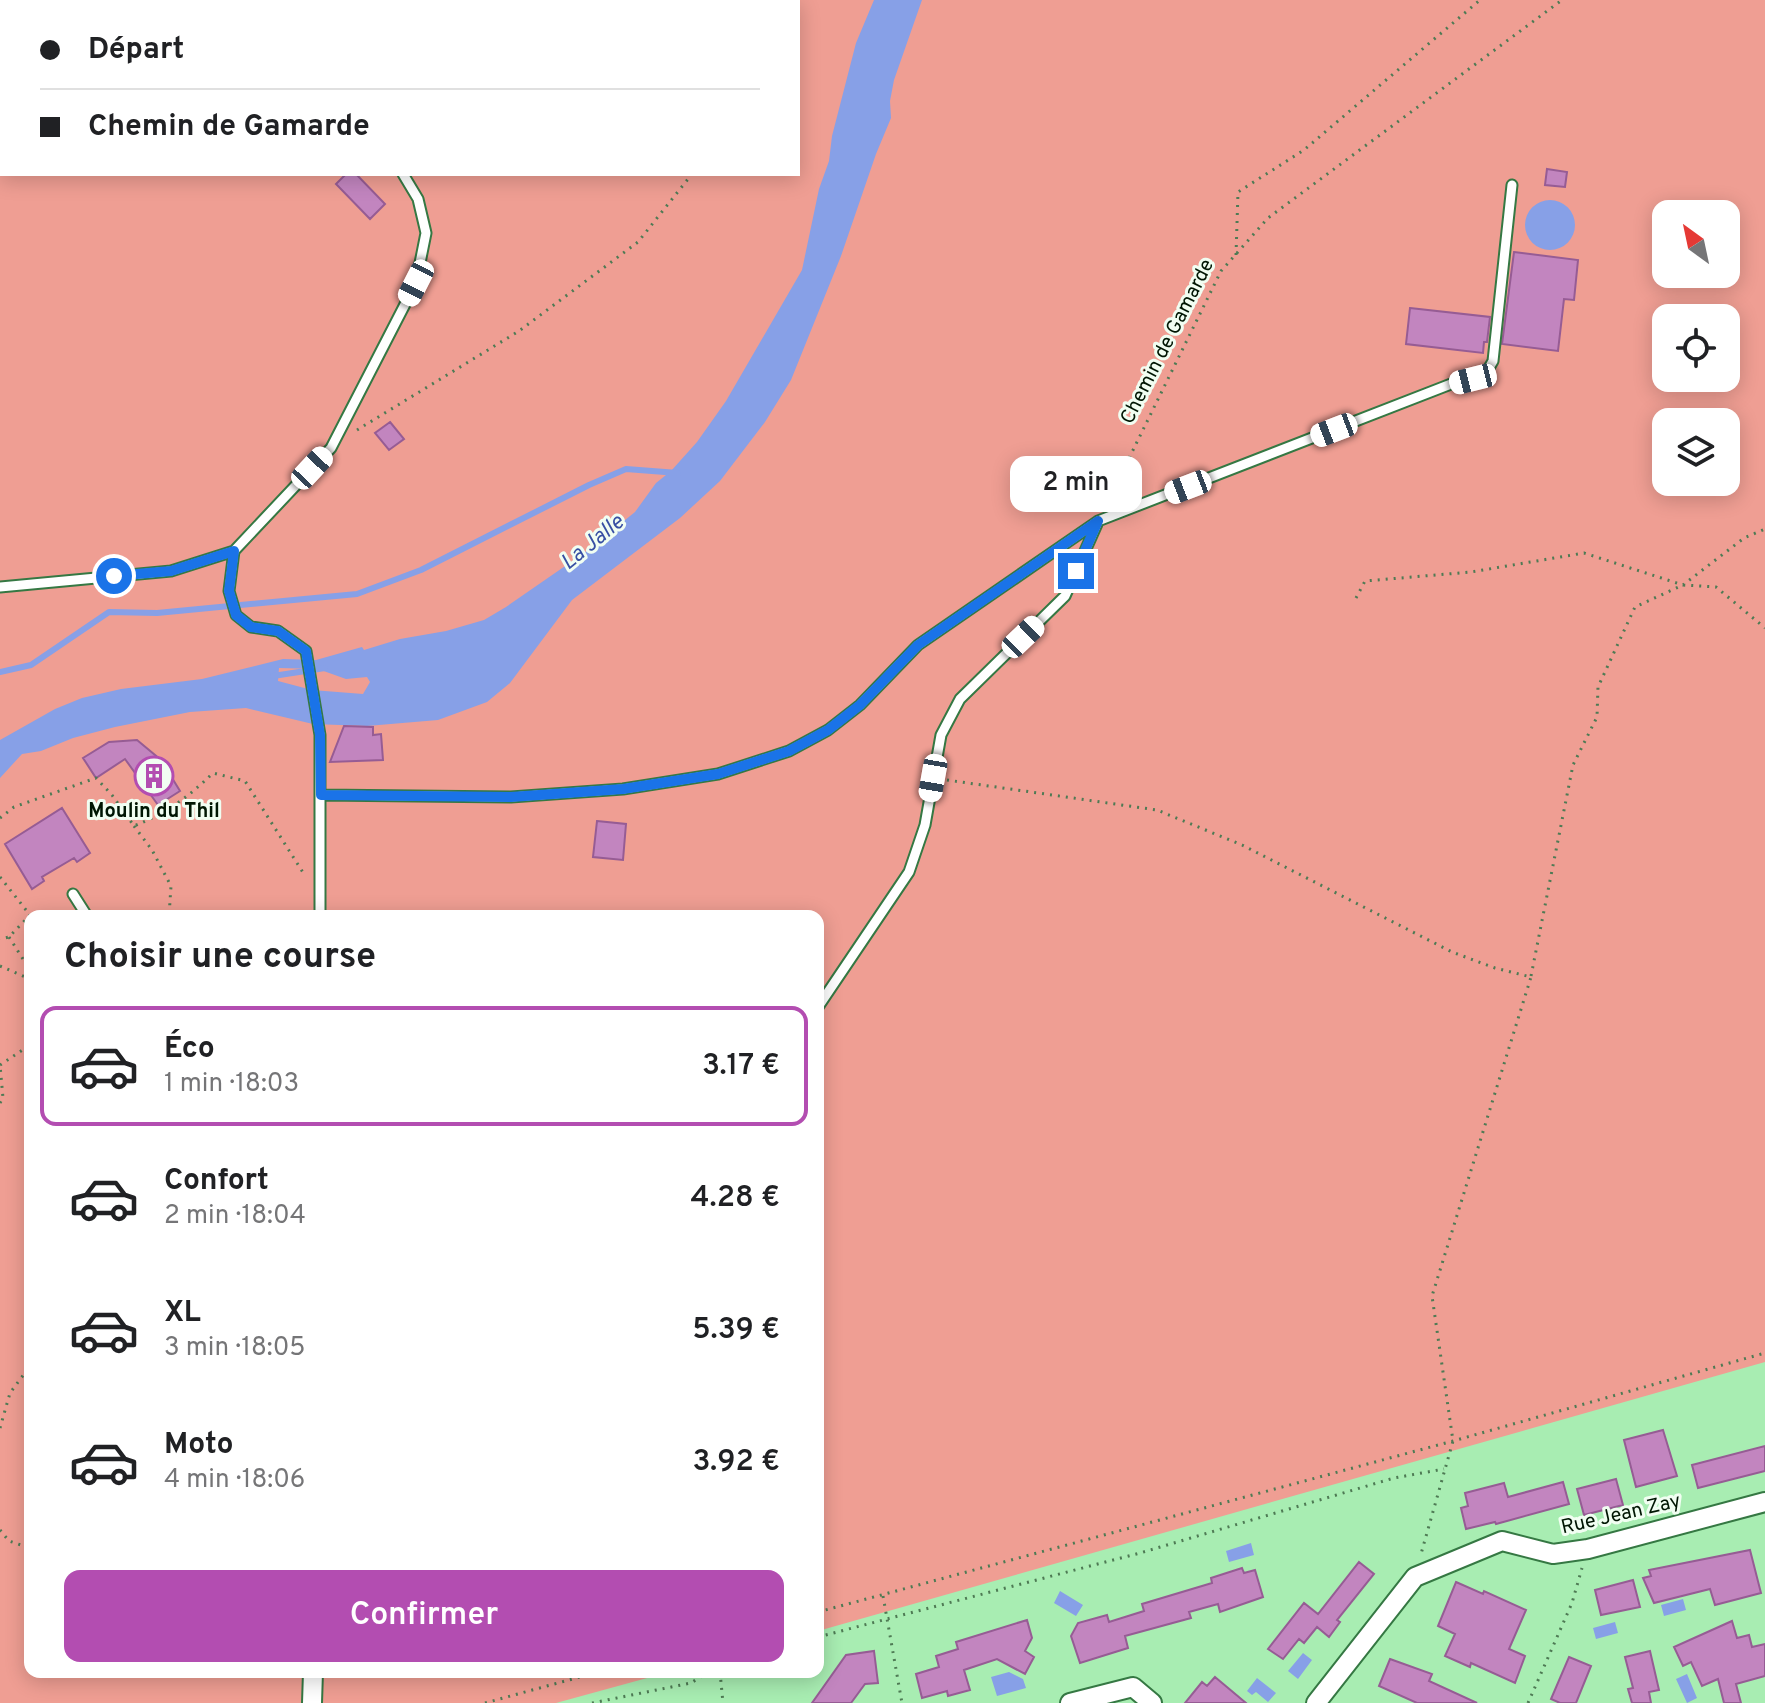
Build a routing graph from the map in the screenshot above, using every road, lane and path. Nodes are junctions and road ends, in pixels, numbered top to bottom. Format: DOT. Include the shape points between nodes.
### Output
graph roads {
  1 [pos="1480,0"];
  2 [pos="1562,0"];
  3 [pos="404,176"];
  4 [pos="690,176"];
  5 [pos="1512,185"];
  6 [pos="1236,255"];
  7 [pos="331,448"];
  8 [pos="1098,521"];
  9 [pos="1765,529"];
  10 [pos="234,551"];
  11 [pos="1683,585"];
  12 [pos="0,587"];
  13 [pos="1356,598"];
  14 [pos="1765,628"];
  15 [pos="933,778"];
  16 [pos="321,795"];
  17 [pos="0,818"];
  18 [pos="134,826"];
  19 [pos="304,875"];
  20 [pos="0,877"];
  21 [pos="73,894"];
  22 [pos="26,910"];
  23 [pos="83,910"];
  24 [pos="169,910"];
  25 [pos="320,910"];
  26 [pos="24,921"];
  27 [pos="9,937"];
  28 [pos="0,939"];
  29 [pos="24,961"];
  30 [pos="0,966"];
  31 [pos="24,976"];
  32 [pos="1531,977"];
  33 [pos="824,998"];
  34 [pos="24,1049"];
  35 [pos="0,1065"];
  36 [pos="0,1103"];
  37 [pos="1765,1353"];
  38 [pos="24,1374"];
  39 [pos="0,1428"];
  40 [pos="1453,1441"];
  41 [pos="1444,1469"];
  42 [pos="1765,1502"];
  43 [pos="0,1530"];
  44 [pos="24,1546"];
  45 [pos="1588,1549"];
  46 [pos="1415,1577"];
  47 [pos="883,1595"];
  48 [pos="824,1610"];
  49 [pos="888,1620"];
  50 [pos="824,1636"];
  51 [pos="313,1678"];
  52 [pos="576,1678"];
  53 [pos="699,1678"];
  54 [pos="721,1678"];
  55 [pos="312,1703"];
  56 [pos="485,1703"];
  57 [pos="592,1703"];
  58 [pos="723,1703"];
  59 [pos="902,1703"];
  60 [pos="1070,1703"];
  61 [pos="1152,1703"];
  62 [pos="1316,1703"];
  63 [pos="1528,1703"];
  1 -- 6 [label="path" via="1304,150 1238,192"];
  2 -- 6 [label="path, Chemin de Gamarde" via="1268,218"];
  3 -- 7 [label="lane" via="418,199 426,233 416,283"];
  4 -- 7 [label="path" via="638,242 519,331"];
  5 -- 8 [label="lane" via="1493,361 1486,373"];
  6 -- 8 [label="path, Chemin de Gamarde" via="1221,271"];
  7 -- 10 [label="lane"];
  8 -- 15 [label="lane" via="1065,596 960,699 941,735"];
  8 -- 16 [label="lane" via="918,645 860,705 789,751 718,774 623,789 511,797"];
  9 -- 11 [label="path" via="1744,538"];
  10 -- 12 [label="lane" via="171,571"];
  10 -- 16 [label="lane" via="229,591 236,615 251,627 278,631 306,651 320,735"];
  11 -- 13 [label="path" via="1584,553 1471,572 1365,581"];
  11 -- 14 [label="path" via="1716,587"];
  11 -- 32 [label="path" via="1635,607 1598,687 1597,717 1573,765"];
  15 -- 32 [label="path" via="1157,810 1242,845 1452,952"];
  15 -- 33 [label="lane" via="909,872"];
  16 -- 25 [label="lane"];
  17 -- 18 [label="path" via="14,807 96,778"];
  18 -- 19 [label="path" via="187,798 213,773 245,781"];
  18 -- 24 [label="path" via="171,886"];
  20 -- 22 [label="path"];
  21 -- 23 [label="lane"];
  26 -- 27 [label="path"];
  27 -- 28 [label="path"];
  27 -- 29 [label="path"];
  30 -- 31 [label="path"];
  32 -- 40 [label="path" via="1432,1296"];
  34 -- 35 [label="path"];
  35 -- 36 [label="path"];
  37 -- 40 [label="path"];
  38 -- 39 [label="path" via="10,1393"];
  40 -- 41 [label="path"];
  40 -- 47 [label="path"];
  41 -- 46 [label="path"];
  41 -- 49 [label="path" via="1394,1478"];
  42 -- 45 [label="street, Rue Jean Zay"];
  43 -- 44 [label="path" via="9,1541"];
  45 -- 46 [label="street, Rue Jean Zay" via="1553,1554 1502,1541"];
  45 -- 63 [label="path" via="1572,1603"];
  46 -- 62 [label="street, Rue Jean Zay"];
  47 -- 48 [label="path"];
  47 -- 49 [label="path"];
  49 -- 50 [label="path"];
  49 -- 59 [label="path"];
  51 -- 55 [label="street"];
  52 -- 56 [label="path"];
  53 -- 57 [label="path"];
  54 -- 58 [label="path"];
  60 -- 61 [label="street" via="1133,1687"];
}
